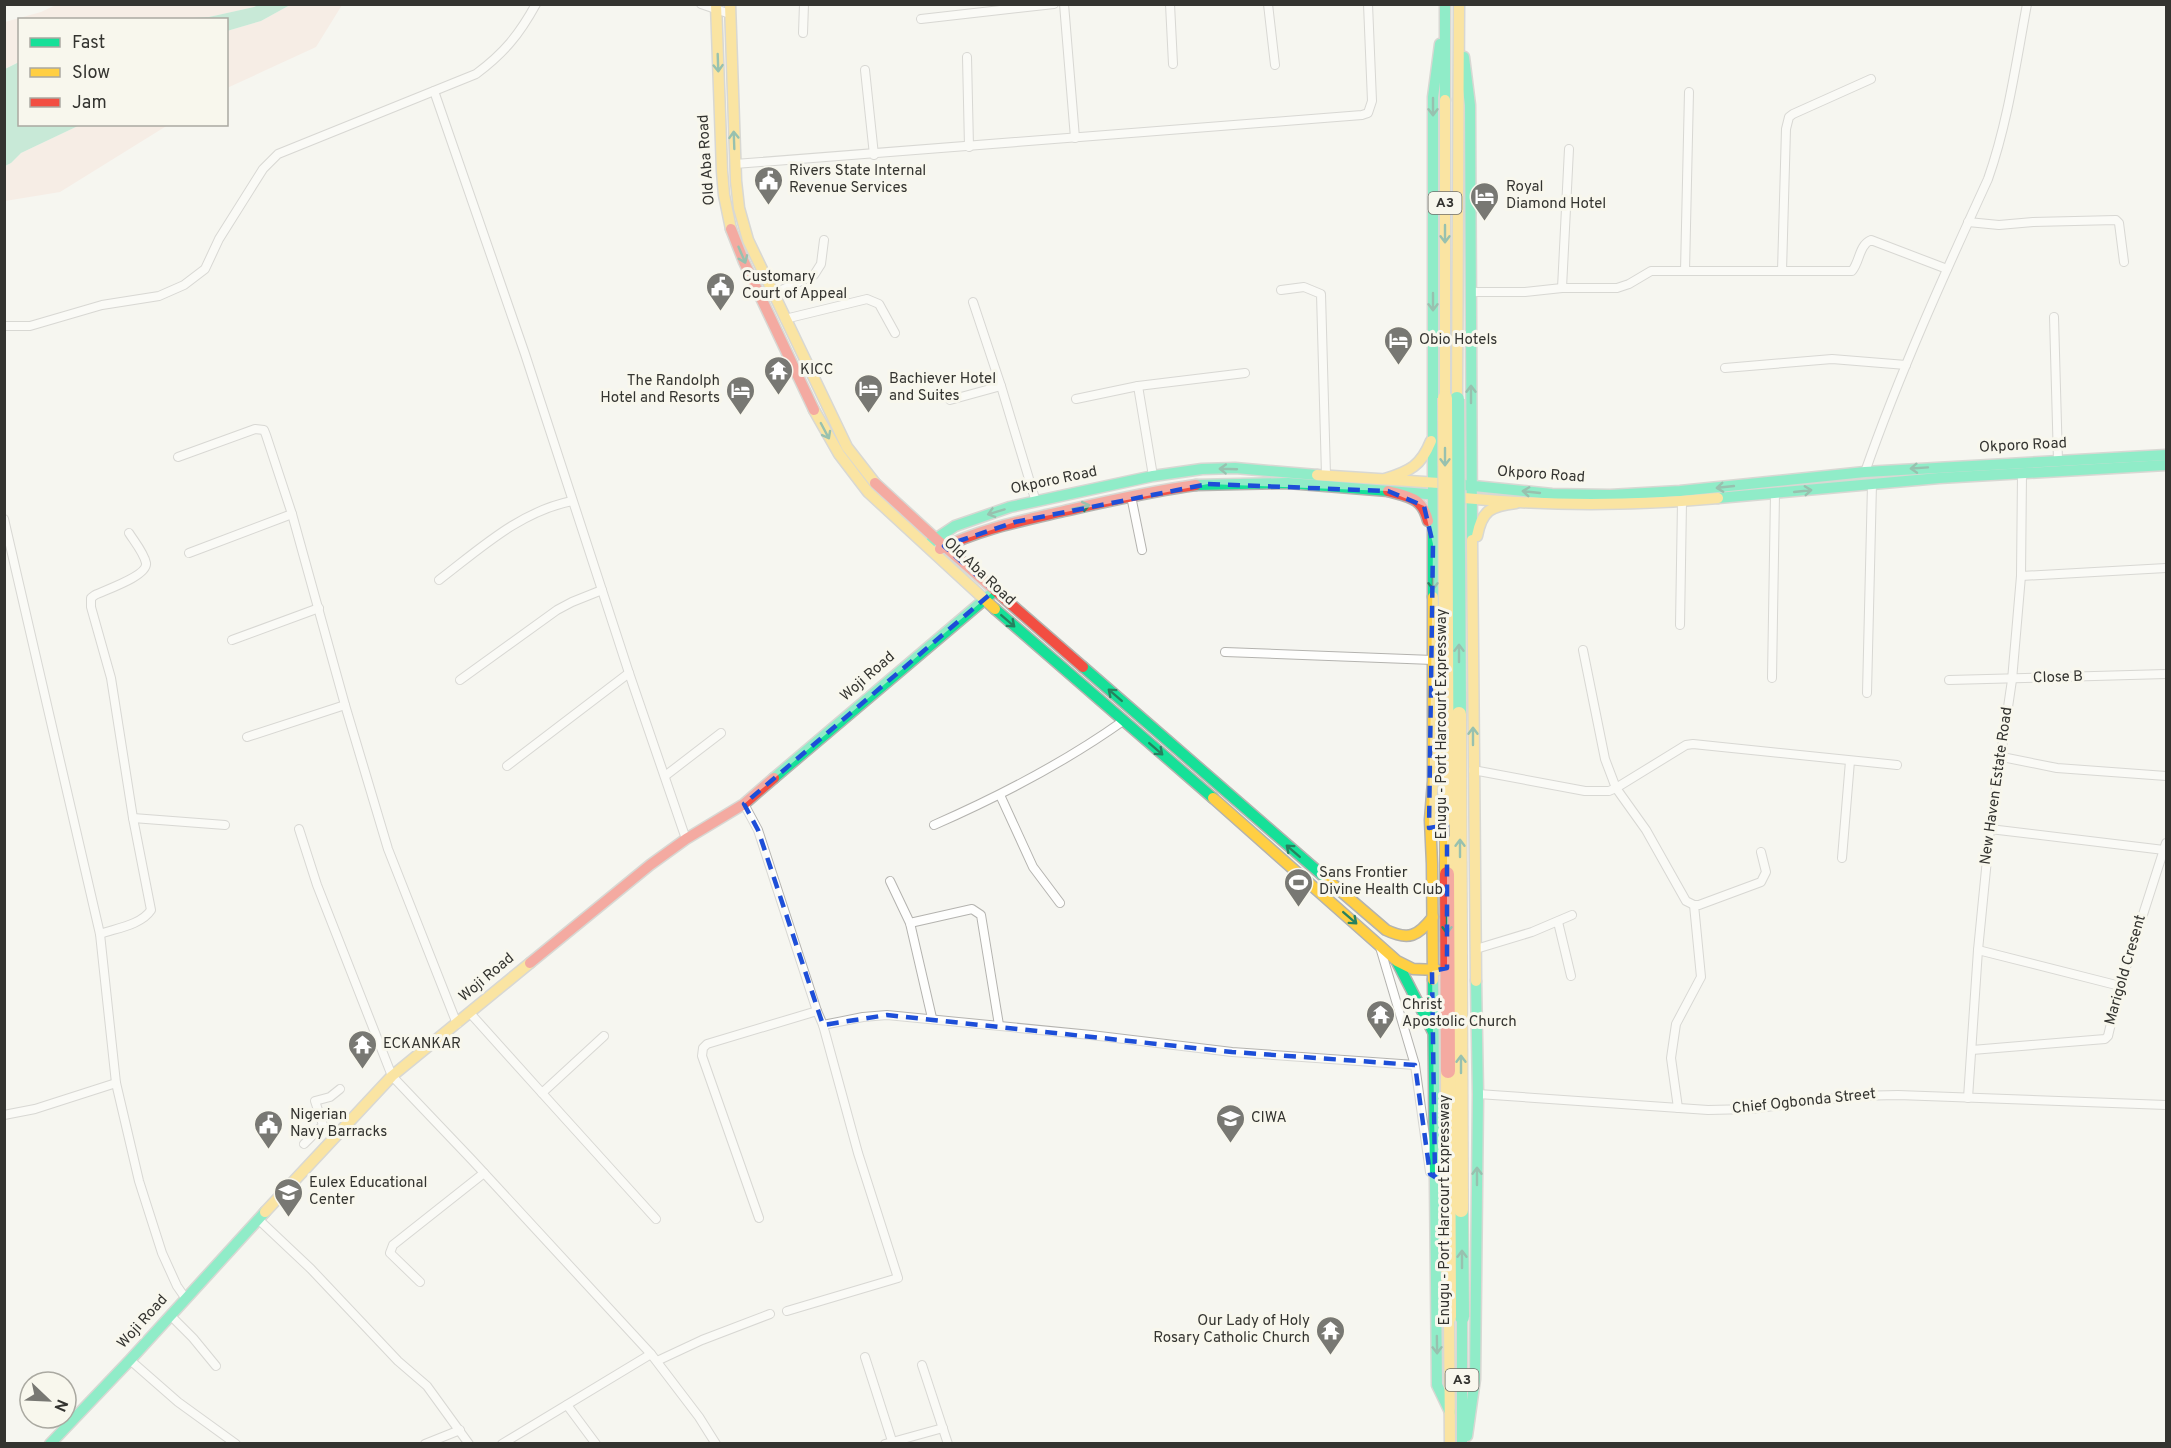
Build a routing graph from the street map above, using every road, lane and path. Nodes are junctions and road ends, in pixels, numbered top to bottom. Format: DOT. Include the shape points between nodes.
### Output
graph roads {
  1 [pos="536,4"];
  2 [pos="701,4"];
  3 [pos="804,4"];
  4 [pos="1054,4"];
  5 [pos="1064,4"];
  6 [pos="1170,4"];
  7 [pos="1268,4"];
  8 [pos="1368,4"];
  9 [pos="2027,4"];
  10 [pos="1450,5"];
  11 [pos="723,8"];
  12 [pos="921,19"];
  13 [pos="1460,25"];
  14 [pos="803,33"];
  15 [pos="967,57"];
  16 [pos="1173,64"];
  17 [pos="1275,65"];
  18 [pos="865,70"];
  19 [pos="1870,79"];
  20 [pos="435,91"];
  21 [pos="1689,92"];
  22 [pos="1075,138"];
  23 [pos="969,147"];
  24 [pos="1569,149"];
  25 [pos="874,154"];
  26 [pos="735,164"];
  27 [pos="1968,222"];
  28 [pos="824,240"];
  29 [pos="2124,262"];
  30 [pos="1947,269"];
  31 [pos="1686,271"];
  32 [pos="1782,271"];
  33 [pos="1562,288"];
  34 [pos="1281,290"];
  35 [pos="1471,292"];
  36 [pos="773,294"];
  37 [pos="973,302"];
  38 [pos="2054,317"];
  39 [pos="785,319"];
  40 [pos="4,326"];
  41 [pos="895,333"];
  42 [pos="1906,365"];
  43 [pos="1725,368"];
  44 [pos="1245,373"];
  45 [pos="1001,386"];
  46 [pos="1138,386"];
  47 [pos="1451,398"];
  48 [pos="1076,399"];
  49 [pos="950,400"];
  50 [pos="1433,434"];
  51 [pos="2166,455"];
  52 [pos="178,456"];
  53 [pos="2058,461"];
  54 [pos="2166,465"];
  55 [pos="1326,474"];
  56 [pos="2022,474"];
  57 [pos="1154,476"];
  58 [pos="1869,478"];
  59 [pos="1386,485"];
  60 [pos="1433,489"];
  61 [pos="1472,493"];
  62 [pos="1775,494"];
  63 [pos="1131,496"];
  64 [pos="572,501"];
  65 [pos="1036,502"];
  66 [pos="1682,502"];
  67 [pos="1516,503"];
  68 [pos="292,514"];
  69 [pos="4,519"];
  70 [pos="129,533"];
  71 [pos="1433,544"];
  72 [pos="935,546"];
  73 [pos="1142,550"];
  74 [pos="189,553"];
  75 [pos="1472,564"];
  76 [pos="2166,568"];
  77 [pos="2021,576"];
  78 [pos="439,580"];
  79 [pos="602,590"];
  80 [pos="989,596"];
  81 [pos="319,608"];
  82 [pos="1680,625"];
  83 [pos="232,640"];
  84 [pos="1583,650"];
  85 [pos="1225,652"];
  86 [pos="1433,660"];
  87 [pos="629,674"];
  88 [pos="2166,674"];
  89 [pos="1772,678"];
  90 [pos="460,680"];
  91 [pos="1949,680"];
  92 [pos="2012,680"];
  93 [pos="1867,693"];
  94 [pos="345,705"];
  95 [pos="1123,721"];
  96 [pos="721,733"];
  97 [pos="247,737"];
  98 [pos="2002,757"];
  99 [pos="1850,761"];
  100 [pos="1897,765"];
  101 [pos="507,766"];
  102 [pos="1473,770"];
  103 [pos="665,776"];
  104 [pos="2166,776"];
  105 [pos="1616,788"];
  106 [pos="1000,795"];
  107 [pos="744,804"];
  108 [pos="133,818"];
  109 [pos="225,825"];
  110 [pos="934,825"];
  111 [pos="299,829"];
  112 [pos="1990,829"];
  113 [pos="1474,837"];
  114 [pos="686,839"];
  115 [pos="2165,846"];
  116 [pos="1761,852"];
  117 [pos="1842,858"];
  118 [pos="1432,864"];
  119 [pos="890,881"];
  120 [pos="1060,903"];
  121 [pos="1694,905"];
  122 [pos="1572,915"];
  123 [pos="1433,916"];
  124 [pos="1558,922"];
  125 [pos="910,923"];
  126 [pos="100,934"];
  127 [pos="1379,945"];
  128 [pos="1476,949"];
  129 [pos="1978,950"];
  130 [pos="1396,961"];
  131 [pos="1432,971"];
  132 [pos="1571,976"];
  133 [pos="2120,986"];
  134 [pos="817,1011"];
  135 [pos="470,1013"];
  136 [pos="932,1018"];
  137 [pos="457,1024"];
  138 [pos="823,1025"];
  139 [pos="999,1025"];
  140 [pos="1434,1034"];
  141 [pos="604,1036"];
  142 [pos="1972,1050"];
  143 [pos="1415,1065"];
  144 [pos="392,1076"];
  145 [pos="116,1083"];
  146 [pos="340,1089"];
  147 [pos="542,1093"];
  148 [pos="1478,1094"];
  149 [pos="1968,1098"];
  150 [pos="2166,1105"];
  151 [pos="1678,1108"];
  152 [pos="4,1115"];
  153 [pos="304,1144"];
  154 [pos="484,1173"];
  155 [pos="1435,1177"];
  156 [pos="258,1218"];
  157 [pos="759,1218"];
  158 [pos="656,1219"];
  159 [pos="420,1282"];
  160 [pos="186,1299"];
  161 [pos="787,1311"];
  162 [pos="770,1314"];
  163 [pos="171,1316"];
  164 [pos="1455,1317"];
  165 [pos="651,1354"];
  166 [pos="865,1357"];
  167 [pos="130,1360"];
  168 [pos="657,1361"];
  169 [pos="922,1365"];
  170 [pos="216,1366"];
  171 [pos="567,1405"];
  172 [pos="1450,1412"];
  173 [pos="943,1428"];
  174 [pos="460,1430"];
  175 [pos="50,1443"];
  176 [pos="236,1443"];
  177 [pos="425,1443"];
  178 [pos="470,1443"];
  179 [pos="501,1443"];
  180 [pos="596,1443"];
  181 [pos="716,1443"];
  182 [pos="891,1443"];
  183 [pos="948,1443"];
  184 [pos="1450,1443"];
  185 [pos="1464,1443"];
  1 -- 20 [label="street" via="499,57 476,74"];
  2 -- 11 [label="street"];
  3 -- 14 [label="street"];
  4 -- 12 [label="street"];
  5 -- 22 [label="street"];
  6 -- 16 [label="street"];
  7 -- 17 [label="street"];
  8 -- 22 [label="street" via="1372,101 1368,113"];
  9 -- 27 [label="street" via="1996,155"];
  10 -- 13 [label="main road, Enugu - Port Harcourt Expressway / A3"];
  10 -- 47 [label="main road, Enugu - Port Harcourt Expressway / A3, one-way"];
  10 -- 50 [label="main road, one-way" via="1433,97"];
  26 -- 11 [label="main road, Old Aba Road, one-way"];
  11 -- 72 [label="main road, Old Aba Road, one-way" via="724,195 741,254 837,453 868,492"];
  13 -- 35 [label="main road" via="1470,105"];
  13 -- 47 [label="main road, Enugu - Port Harcourt Expressway / A3"];
  15 -- 23 [label="street"];
  18 -- 25 [label="street"];
  19 -- 32 [label="street" via="1789,117"];
  20 -- 40 [label="street" via="278,154 263,169 205,269 183,285 159,296 102,305 30,326"];
  20 -- 64 [label="street"];
  21 -- 31 [label="street"];
  22 -- 23 [label="street"];
  23 -- 25 [label="street"];
  24 -- 33 [label="street"];
  25 -- 26 [label="street"];
  26 -- 36 [label="main road, Old Aba Road" via="738,202 748,240"];
  27 -- 29 [label="street" via="1999,225 2116,220"];
  27 -- 30 [label="street"];
  28 -- 36 [label="street" via="821,264 814,275"];
  30 -- 32 [label="street" via="1871,240 1864,244 1852,271"];
  30 -- 42 [label="street"];
  31 -- 32 [label="street"];
  31 -- 33 [label="street" via="1652,271 1617,288"];
  33 -- 35 [label="street"];
  34 -- 55 [label="street" via="1304,287 1321,294"];
  61 -- 35 [label="main road, one-way"];
  36 -- 39 [label="main road, Old Aba Road"];
  37 -- 45 [label="street"];
  38 -- 53 [label="street"];
  39 -- 41 [label="street" via="867,299 879,304"];
  39 -- 72 [label="main road, Old Aba Road" via="856,461"];
  42 -- 43 [label="street" via="1832,359"];
  42 -- 58 [label="street" via="1883,422"];
  44 -- 46 [label="street"];
  45 -- 49 [label="street"];
  45 -- 65 [label="street"];
  46 -- 48 [label="street"];
  46 -- 57 [label="street"];
  47 -- 164 [label="main road, Enugu - Port Harcourt Expressway / A3, bridge"];
  50 -- 59 [label="main road" via="1416,467"];
  50 -- 60 [label="main road"];
  51 -- 53 [label="main road, Okporo Road"];
  52 -- 68 [label="street" via="255,429 264,430"];
  53 -- 58 [label="main road, Okporo Road, one-way"];
  54 -- 56 [label="main road, Okporo Road"];
  55 -- 57 [label="main road, Okporo Road, one-way" via="1213,468"];
  55 -- 59 [label="main road, Okporo Road"];
  56 -- 58 [label="main road, Okporo Road"];
  56 -- 77 [label="street, New Haven Estate Road"];
  57 -- 65 [label="main road, Okporo Road"];
  58 -- 61 [label="main road, Okporo Road, one-way" via="1610,495"];
  62 -- 58 [label="main road, Okporo Road, one-way"];
  58 -- 93 [label="street"];
  59 -- 60 [label="main road, Okporo Road"];
  59 -- 63 [label="main road, Okporo Road" via="1232,482"];
  59 -- 71 [label="main road" via="1424,506"];
  60 -- 61 [label="main road, Okporo Road"];
  60 -- 71 [label="main road"];
  61 -- 67 [label="main road, Okporo Road"];
  61 -- 75 [label="main road"];
  62 -- 66 [label="main road, Okporo Road"];
  62 -- 89 [label="street"];
  72 -- 63 [label="main road, Okporo Road, one-way" via="984,530"];
  63 -- 73 [label="street"];
  64 -- 78 [label="street" via="546,507 519,520"];
  64 -- 79 [label="street"];
  65 -- 72 [label="main road, Okporo Road, one-way" via="966,521"];
  66 -- 67 [label="main road, Okporo Road" via="1584,506"];
  66 -- 82 [label="street"];
  67 -- 75 [label="main road" via="1498,504 1482,515"];
  68 -- 74 [label="street"];
  68 -- 81 [label="street"];
  69 -- 126 [label="street"];
  70 -- 108 [label="street" via="146,567 138,575 94,595 91,607 111,678"];
  71 -- 86 [label="main road, one-way"];
  72 -- 80 [label="main road, Old Aba Road"];
  102 -- 75 [label="main road, one-way"];
  76 -- 77 [label="street"];
  77 -- 92 [label="street, New Haven Estate Road"];
  79 -- 87 [label="street"];
  79 -- 90 [label="street" via="557,610"];
  80 -- 95 [label="main road, Old Aba Road, one-way"];
  80 -- 107 [label="main road, Woji Road"];
  123 -- 80 [label="main road, Old Aba Road, one-way" via="1420,932 1411,936 1386,930"];
  81 -- 83 [label="street"];
  81 -- 94 [label="street"];
  84 -- 105 [label="street" via="1605,759"];
  85 -- 86 [label="street"];
  86 -- 118 [label="main road"];
  87 -- 101 [label="street"];
  87 -- 103 [label="street"];
  88 -- 92 [label="street, Close B"];
  91 -- 92 [label="street, Close B"];
  92 -- 98 [label="street, New Haven Estate Road"];
  94 -- 97 [label="street"];
  94 -- 137 [label="street" via="388,849"];
  95 -- 106 [label="street"];
  95 -- 127 [label="main road, Old Aba Road, one-way"];
  96 -- 103 [label="street"];
  98 -- 104 [label="street" via="2066,769"];
  98 -- 112 [label="street, New Haven Estate Road"];
  99 -- 100 [label="street"];
  99 -- 105 [label="street" via="1686,745"];
  99 -- 117 [label="street"];
  102 -- 105 [label="street" via="1585,791"];
  102 -- 113 [label="main road"];
  103 -- 114 [label="street"];
  105 -- 121 [label="street" via="1646,830 1686,901"];
  106 -- 110 [label="street"];
  106 -- 120 [label="street" via="1033,867"];
  107 -- 114 [label="main road, Woji Road"];
  107 -- 134 [label="street" via="758,830"];
  108 -- 109 [label="street"];
  108 -- 126 [label="street" via="151,910 140,921"];
  111 -- 144 [label="street"];
  112 -- 115 [label="street"];
  112 -- 129 [label="street, New Haven Estate Road"];
  113 -- 118 [label="main road" via="1468,828 1458,824 1445,826 1438,836"];
  113 -- 128 [label="main road"];
  114 -- 135 [label="main road, Woji Road"];
  115 -- 133 [label="street, Marigold Cresent"];
  116 -- 121 [label="street" via="1766,872 1761,882"];
  118 -- 123 [label="main road"];
  119 -- 125 [label="street"];
  121 -- 151 [label="street" via="1701,977 1676,1024 1671,1058"];
  122 -- 124 [label="street"];
  123 -- 131 [label="main road"];
  124 -- 128 [label="street"];
  124 -- 132 [label="street"];
  125 -- 136 [label="street"];
  125 -- 139 [label="street" via="972,909 981,915"];
  126 -- 145 [label="street"];
  127 -- 130 [label="main road, Old Aba Road"];
  127 -- 143 [label="street"];
  128 -- 131 [label="main road, Old Aba Road" via="1461,963"];
  128 -- 148 [label="main road"];
  129 -- 133 [label="street"];
  129 -- 142 [label="street, New Haven Estate Road"];
  130 -- 131 [label="main road, Old Aba Road" via="1413,969"];
  130 -- 140 [label="main road"];
  131 -- 140 [label="main road"];
  133 -- 142 [label="street, Marigold Cresent" via="2105,1039"];
  134 -- 138 [label="street"];
  134 -- 157 [label="street" via="703,1048 702,1056"];
  135 -- 137 [label="main road, Woji Road"];
  135 -- 147 [label="street"];
  136 -- 138 [label="street" via="876,1015"];
  136 -- 139 [label="street"];
  137 -- 144 [label="main road, Woji Road"];
  138 -- 161 [label="street" via="898,1278"];
  139 -- 143 [label="street" via="1232,1052"];
  140 -- 155 [label="main road"];
  141 -- 147 [label="street"];
  142 -- 149 [label="street, New Haven Estate Road"];
  143 -- 155 [label="street" via="1430,1174"];
  144 -- 154 [label="street"];
  144 -- 156 [label="main road, Woji Road"];
  145 -- 152 [label="street"];
  145 -- 160 [label="street" via="139,1181 169,1269"];
  146 -- 153 [label="street" via="315,1101 323,1125"];
  147 -- 158 [label="street"];
  148 -- 151 [label="street, Chief Ogbonda Street"];
  185 -- 148 [label="main road, one-way" via="1475,1379"];
  149 -- 150 [label="street, Chief Ogbonda Street"];
  149 -- 151 [label="street, Chief Ogbonda Street" via="1863,1095 1751,1109"];
  154 -- 159 [label="street" via="393,1245 390,1253"];
  154 -- 165 [label="street"];
  155 -- 172 [label="main road, one-way" via="1437,1385"];
  156 -- 160 [label="main road, Woji Road"];
  156 -- 174 [label="street" via="427,1386"];
  160 -- 163 [label="main road, Woji Road"];
  162 -- 168 [label="street"];
  163 -- 167 [label="main road, Woji Road"];
  163 -- 170 [label="street"];
  164 -- 172 [label="main road, Enugu - Port Harcourt Expressway / A3"];
  164 -- 185 [label="main road, Enugu - Port Harcourt Expressway / A3"];
  165 -- 168 [label="street"];
  165 -- 171 [label="street"];
  166 -- 182 [label="street"];
  167 -- 175 [label="main road, Woji Road"];
  167 -- 176 [label="street" via="178,1402"];
  168 -- 181 [label="street"];
  169 -- 173 [label="street"];
  171 -- 179 [label="street"];
  171 -- 180 [label="street"];
  172 -- 184 [label="main road, Enugu - Port Harcourt Expressway / A3"];
  173 -- 182 [label="street"];
  173 -- 183 [label="street"];
  174 -- 177 [label="street"];
  174 -- 178 [label="street"];
}
